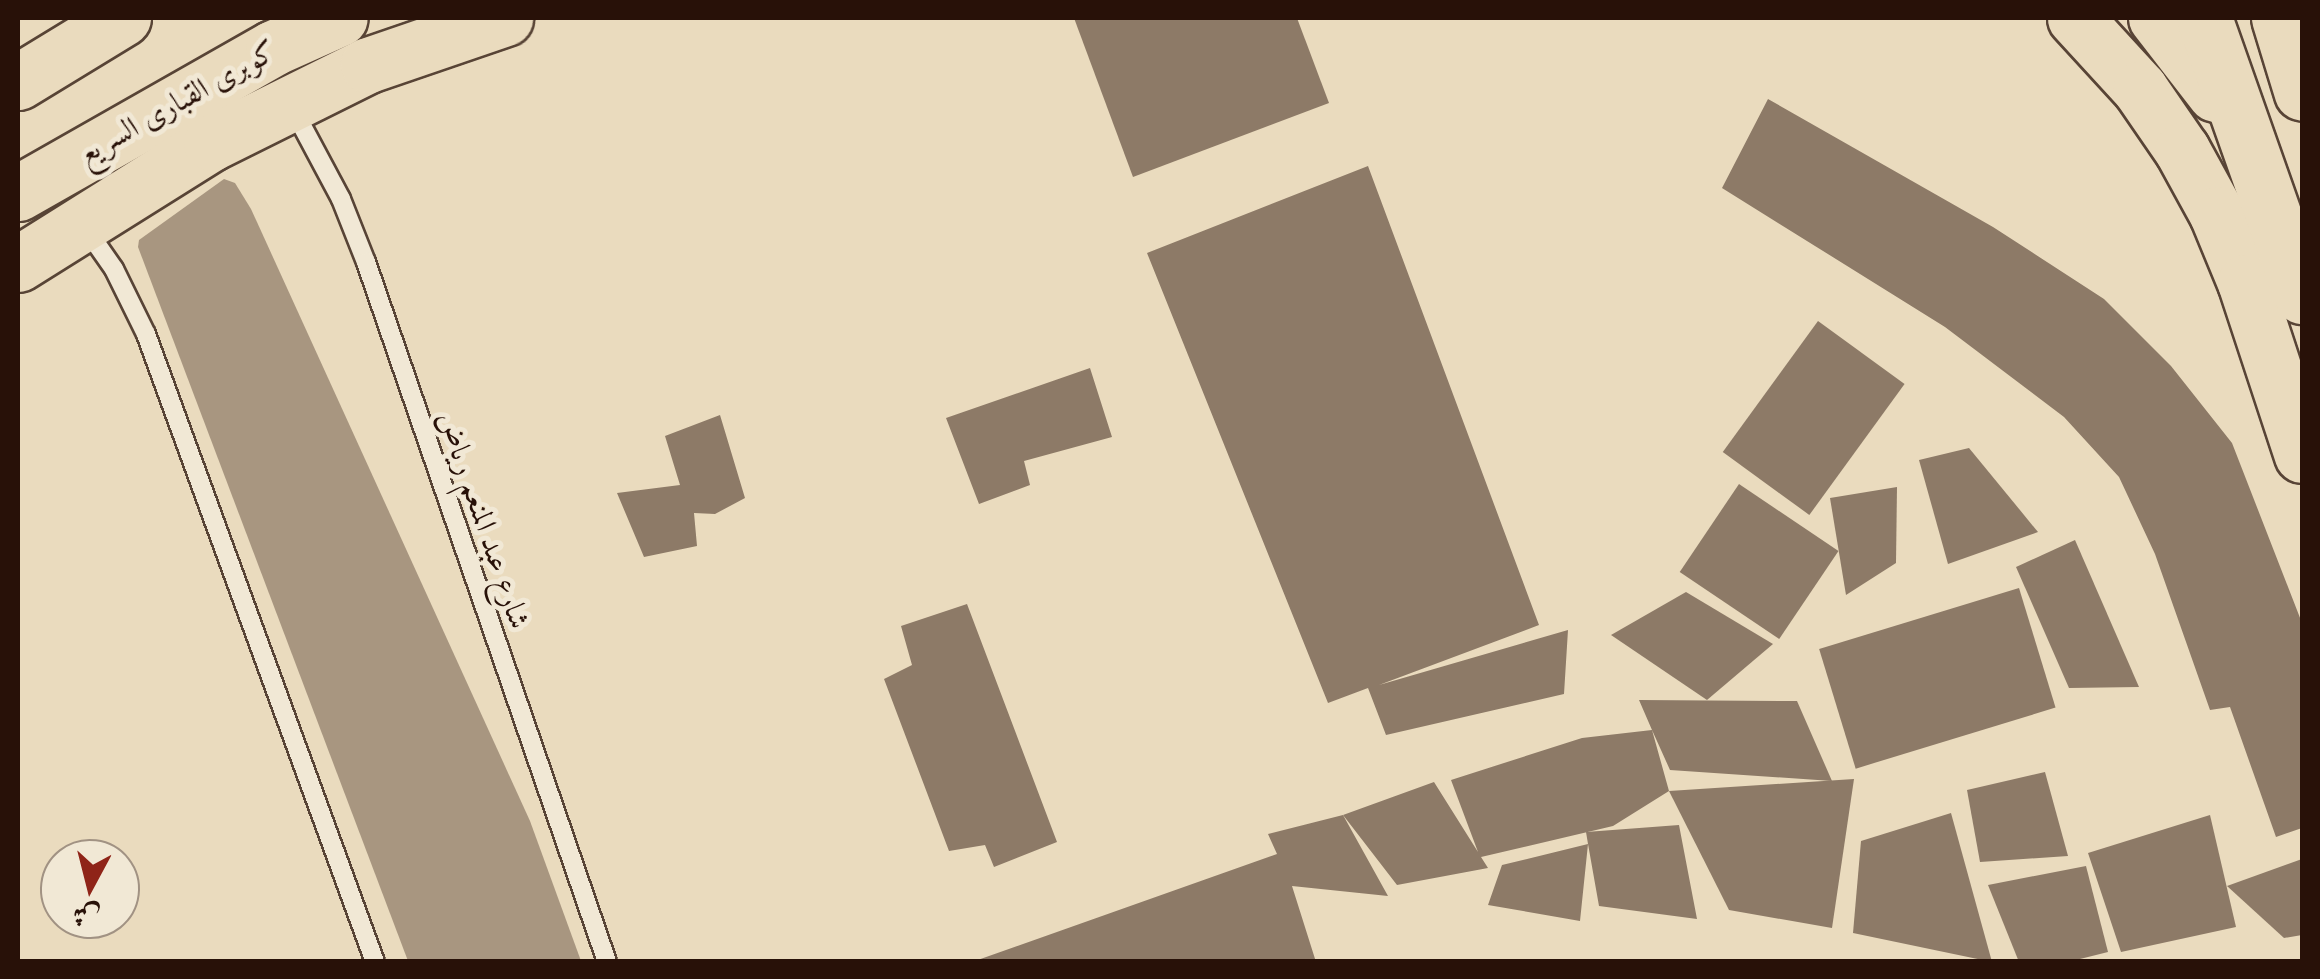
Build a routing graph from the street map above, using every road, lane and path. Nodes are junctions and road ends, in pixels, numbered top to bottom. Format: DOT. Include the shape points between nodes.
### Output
graph roads {
  1 [pos="123,18"];
  2 [pos="340,18"];
  3 [pos="505,18"];
  4 [pos="2074,18"];
  5 [pos="2156,18"];
  6 [pos="2204,18"];
  7 [pos="2279,18"];
  8 [pos="18,82"];
  9 [pos="2302,93"];
  10 [pos="290,104"];
  11 [pos="2251,141"];
  12 [pos="18,193"];
  13 [pos="80,222"];
  14 [pos="18,264"];
  15 [pos="2302,296"];
  16 [pos="2302,455"];
  17 [pos="375,962"];
  18 [pos="607,962"];
  1 -- 8 [label="highway"];
  2 -- 12 [label="highway, كوبرى القبارى السريع" via="273,48"];
  3 -- 10 [label="highway" via="368,65"];
  4 -- 16 [label="highway" via="2140,89 2182,150 2246,282"];
  5 -- 11 [label="highway"];
  6 -- 11 [label="highway"];
  7 -- 9 [label="highway"];
  10 -- 13 [label="highway"];
  10 -- 18 [label="lane, شارع عبد المنعم رياض" via="366,262"];
  11 -- 15 [label="highway"];
  13 -- 14 [label="highway"];
  13 -- 17 [label="lane" via="114,269 146,334"];
}
